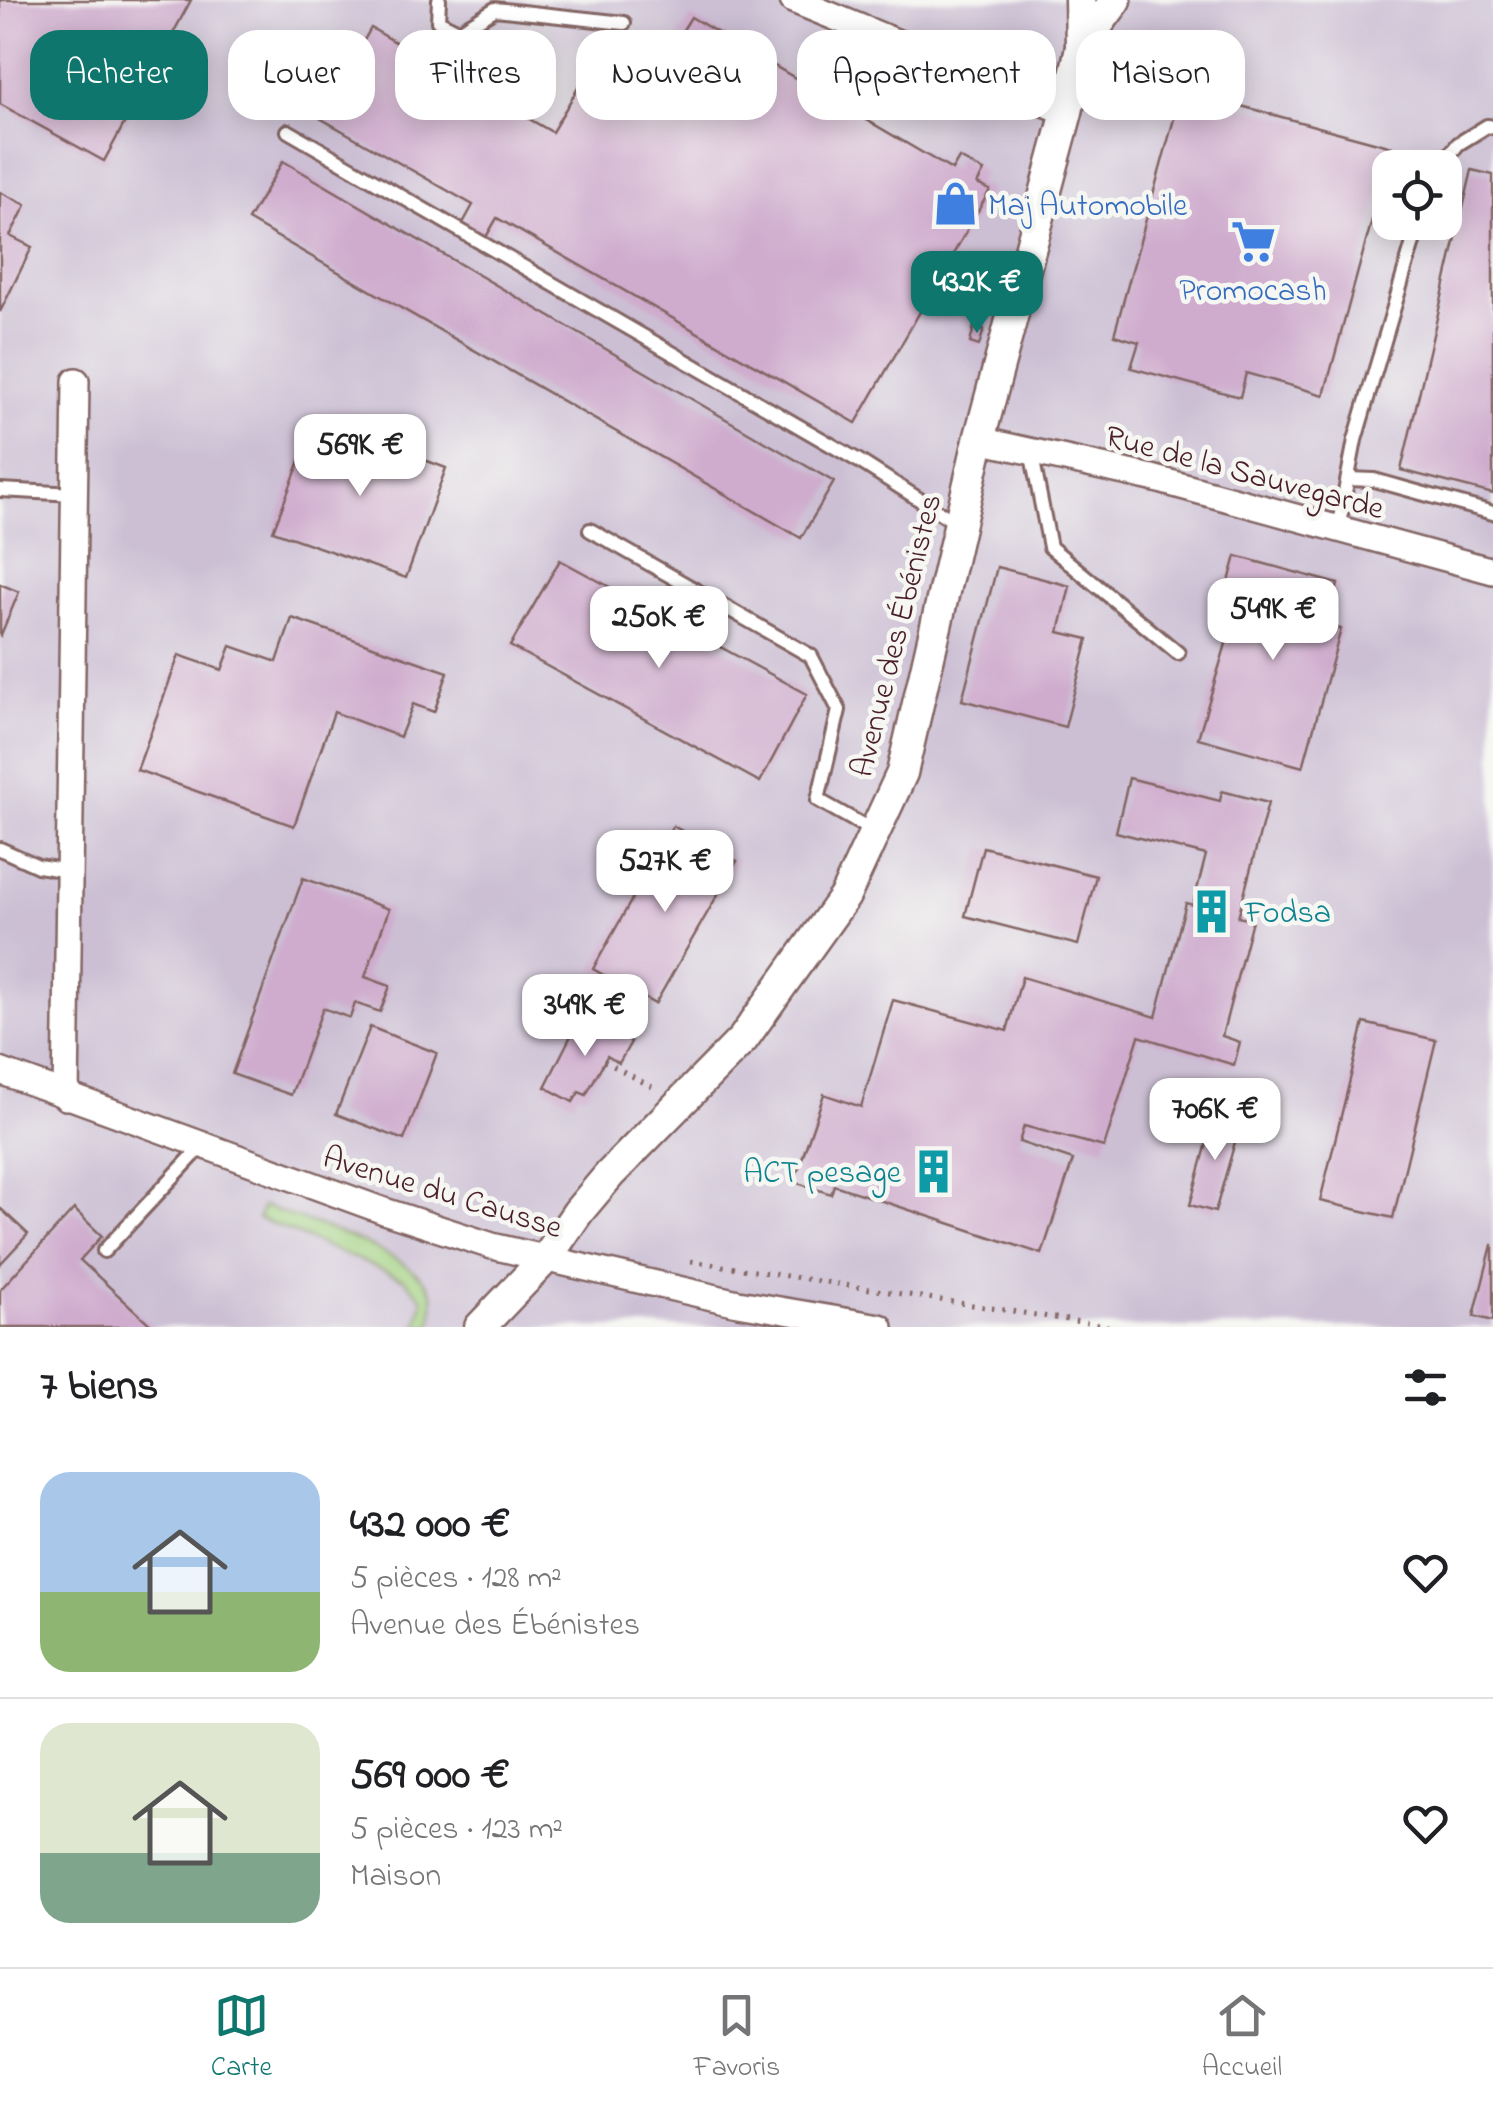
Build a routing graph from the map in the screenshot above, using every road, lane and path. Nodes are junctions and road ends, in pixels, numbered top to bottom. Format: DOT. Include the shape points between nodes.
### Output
graph roads {
  1 [pos="439,0"];
  2 [pos="793,0"];
  3 [pos="1080,0"];
  4 [pos="1116,0"];
  5 [pos="624,23"];
  6 [pos="456,30"];
  7 [pos="460,30"];
  8 [pos="1081,30"];
  9 [pos="1094,30"];
  10 [pos="1076,72"];
  11 [pos="1067,112"];
  12 [pos="1493,128"];
  13 [pos="288,131"];
  14 [pos="1453,150"];
  15 [pos="1414,240"];
  16 [pos="76,381"];
  17 [pos="979,440"];
  18 [pos="1031,451"];
  19 [pos="1348,479"];
  20 [pos="0,490"];
  21 [pos="75,494"];
  22 [pos="1493,513"];
  23 [pos="960,525"];
  24 [pos="1338,529"];
  25 [pos="590,530"];
  26 [pos="1493,571"];
  27 [pos="1178,654"];
  28 [pos="875,832"];
  29 [pos="0,849"];
  30 [pos="69,871"];
  31 [pos="604,1061"];
  32 [pos="0,1071"];
  33 [pos="649,1085"];
  34 [pos="66,1097"];
  35 [pos="202,1146"];
  36 [pos="104,1252"];
  37 [pos="547,1258"];
  38 [pos="688,1260"];
  39 [pos="480,1327"];
  40 [pos="880,1327"];
  41 [pos="1113,1327"];
  1 -- 6 [label="lane" via="438,21"];
  2 -- 11 [label="street"];
  3 -- 8 [label="street, Avenue des Ébénistes"];
  4 -- 9 [label="street, Avenue des Ébénistes"];
  5 -- 7 [label="lane" via="495,8"];
  10 -- 11 [label="street, Avenue des Ébénistes"];
  11 -- 17 [label="street, Avenue des Ébénistes"];
  12 -- 14 [label="lane"];
  13 -- 23 [label="lane"];
  15 -- 19 [label="lane"];
  16 -- 21 [label="street"];
  17 -- 18 [label="street, Rue de la Sauvegarde"];
  17 -- 23 [label="street, Avenue des Ébénistes"];
  18 -- 24 [label="street, Rue de la Sauvegarde"];
  18 -- 27 [label="lane" via="1050,547"];
  19 -- 22 [label="lane"];
  19 -- 24 [label="lane"];
  20 -- 21 [label="lane"];
  21 -- 30 [label="street"];
  23 -- 28 [label="street, Avenue des Ébénistes" via="902,773"];
  24 -- 26 [label="street, Rue de la Sauvegarde"];
  25 -- 28 [label="lane" via="811,656 839,710 818,800"];
  28 -- 37 [label="street, Avenue des Ébénistes" via="845,896 743,1039 610,1174"];
  29 -- 30 [label="lane"];
  30 -- 34 [label="street"];
  31 -- 33 [label="path"];
  32 -- 34 [label="street, Avenue du Causse"];
  34 -- 35 [label="street, Avenue du Causse"];
  35 -- 36 [label="lane"];
  35 -- 37 [label="street, Avenue du Causse" via="384,1211"];
  37 -- 39 [label="street, Avenue des Ébénistes"];
  37 -- 40 [label="street, Avenue du Causse" via="738,1303"];
  38 -- 41 [label="path"];
}
